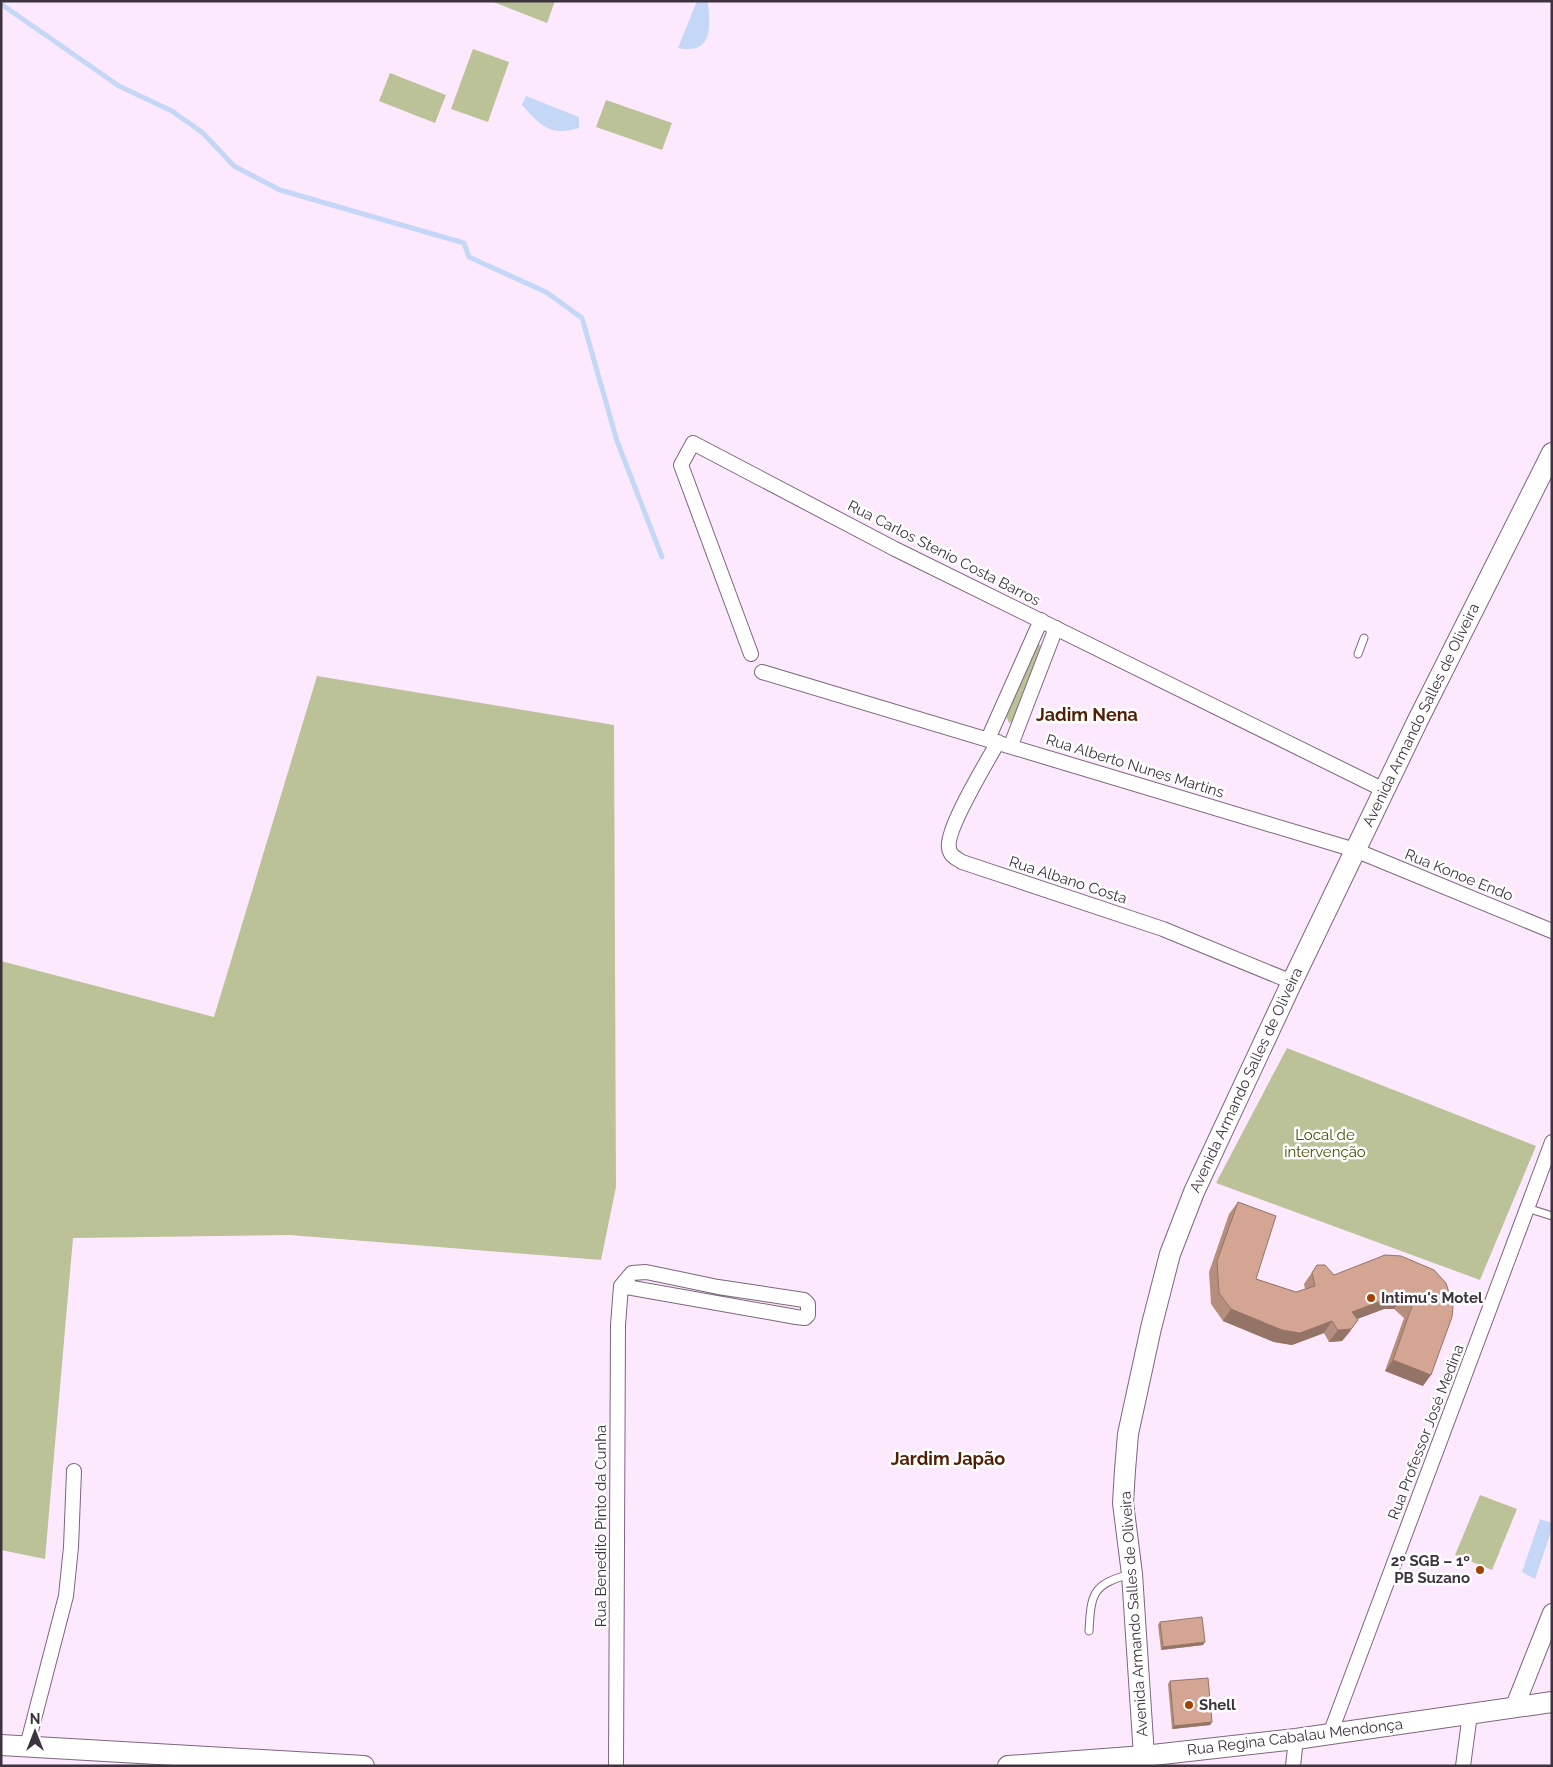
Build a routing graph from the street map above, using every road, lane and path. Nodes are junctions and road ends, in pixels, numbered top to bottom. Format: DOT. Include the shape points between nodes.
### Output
graph roads {
  1 [pos="1552,453"];
  2 [pos="1041,620"];
  3 [pos="1056,628"];
  4 [pos="1364,638"];
  5 [pos="751,654"];
  6 [pos="1358,654"];
  7 [pos="762,672"];
  8 [pos="999,742"];
  9 [pos="1384,790"];
  10 [pos="1355,850"];
  11 [pos="1552,930"];
  12 [pos="1292,982"];
  13 [pos="1552,1142"];
  14 [pos="1527,1208"];
  15 [pos="1552,1216"];
  16 [pos="699,1283"];
  17 [pos="621,1286"];
  18 [pos="718,1287"];
  19 [pos="697,1298"];
  20 [pos="715,1302"];
  21 [pos="74,1471"];
  22 [pos="1132,1574"];
  23 [pos="1552,1613"];
  24 [pos="1089,1631"];
  25 [pos="1552,1702"];
  26 [pos="1515,1706"];
  27 [pos="1470,1714"];
  28 [pos="1330,1734"];
  29 [pos="1296,1740"];
  30 [pos="1,1745"];
  31 [pos="26,1746"];
  32 [pos="1144,1756"];
  33 [pos="364,1766"];
  34 [pos="616,1766"];
  35 [pos="1008,1766"];
  36 [pos="1293,1766"];
  37 [pos="1463,1766"];
  1 -- 9 [label="main road, Avenida Armando Salles de Oliveira"];
  2 -- 3 [label="street, Rua Carlos Stenio Costa Barros"];
  2 -- 5 [label="street, Rua Carlos Stenio Costa Barros" via="895,549 693,443 681,466"];
  2 -- 8 [label="street, Rua Albano Costa"];
  3 -- 8 [label="street, Rua Albano Costa"];
  3 -- 9 [label="street, Rua Carlos Stenio Costa Barros"];
  4 -- 6 [label="lane"];
  7 -- 8 [label="street, Rua Alberto Nunes Martins"];
  8 -- 10 [label="street, Rua Alberto Nunes Martins"];
  8 -- 12 [label="street, Rua Albano Costa" via="951,830 949,849 952,856 1163,929"];
  9 -- 10 [label="main road, Avenida Armando Salles de Oliveira"];
  10 -- 11 [label="street, Rua Konoe Endo"];
  10 -- 12 [label="main road, Avenida Armando Salles de Oliveira"];
  12 -- 22 [label="main road, Avenida Armando Salles de Oliveira" via="1194,1192 1170,1254 1128,1434 1123,1502"];
  13 -- 14 [label="street, Rua Professor José Medina"];
  14 -- 15 [label="lane"];
  14 -- 28 [label="street, Rua Professor José Medina"];
  16 -- 17 [label="street" via="636,1271"];
  16 -- 18 [label="street"];
  16 -- 19 [label="lane"];
  17 -- 19 [label="street"];
  17 -- 34 [label="street, Rua Benedito Pinto da Cunha" via="618,1325"];
  18 -- 20 [label="lane"];
  18 -- 20 [label="street" via="804,1300 808,1304 808,1315 796,1317"];
  19 -- 20 [label="street"];
  21 -- 31 [label="street" via="66,1596"];
  22 -- 24 [label="lane" via="1100,1587 1091,1600"];
  22 -- 32 [label="main road, Avenida Armando Salles de Oliveira"];
  23 -- 26 [label="street"];
  25 -- 26 [label="main road, Rua Regina Cabalau Mendonça"];
  26 -- 27 [label="main road, Rua Regina Cabalau Mendonça"];
  27 -- 28 [label="main road, Rua Regina Cabalau Mendonça"];
  27 -- 37 [label="street"];
  28 -- 29 [label="main road, Rua Regina Cabalau Mendonça"];
  29 -- 32 [label="main road, Rua Regina Cabalau Mendonça"];
  29 -- 36 [label="street"];
  30 -- 31 [label="main road"];
  31 -- 33 [label="main road"];
  32 -- 35 [label="main road, Rua Regina Cabalau Mendonça"];
}
